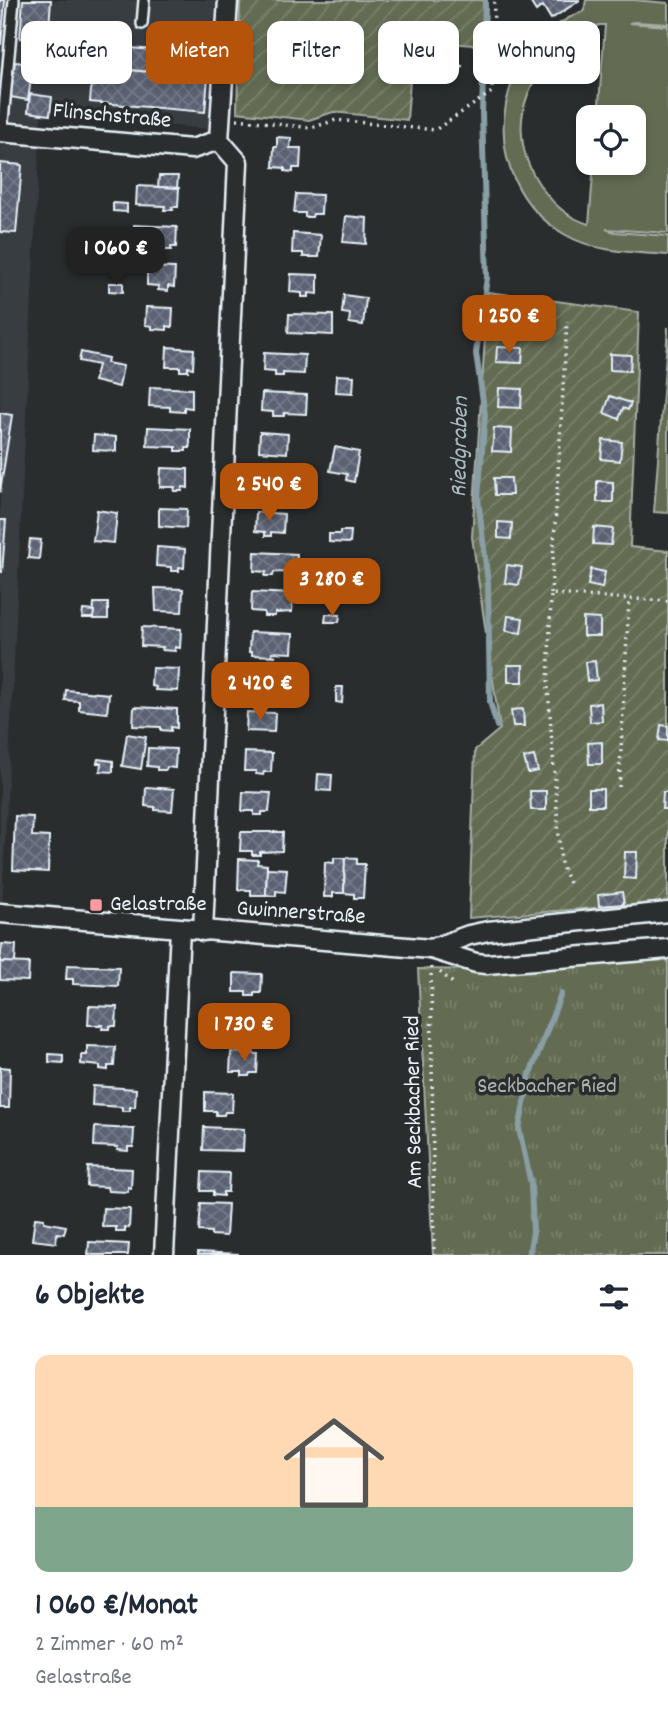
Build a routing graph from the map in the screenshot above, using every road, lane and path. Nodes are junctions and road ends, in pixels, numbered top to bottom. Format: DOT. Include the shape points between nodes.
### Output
graph roads {
  1 [pos="14,0"];
  2 [pos="144,0"];
  3 [pos="228,0"];
  4 [pos="494,0"];
  5 [pos="142,24"];
  6 [pos="221,117"];
  7 [pos="1,132"];
  8 [pos="219,140"];
  9 [pos="567,321"];
  10 [pos="551,594"];
  11 [pos="629,599"];
  12 [pos="668,601"];
  13 [pos="619,787"];
  14 [pos="569,883"];
  15 [pos="668,912"];
  16 [pos="0,913"];
  17 [pos="180,929"];
  18 [pos="203,931"];
  19 [pos="668,949"];
  20 [pos="431,956"];
  21 [pos="454,984"];
  22 [pos="164,1255"];
  23 [pos="433,1255"];
  1 -- 7 [label="lane"];
  2 -- 5 [label="lane"];
  3 -- 6 [label="street"];
  4 -- 6 [label="path" via="492,92 435,130 336,120 311,128"];
  6 -- 8 [label="street"];
  7 -- 8 [label="street, Flinschstraße" via="192,149"];
  8 -- 18 [label="street" via="238,162"];
  9 -- 10 [label="path"];
  10 -- 11 [label="path"];
  10 -- 14 [label="path" via="548,688 561,864"];
  11 -- 12 [label="path"];
  11 -- 13 [label="path"];
  15 -- 20 [label="street, Gwinnerstraße" via="488,931 469,935"];
  16 -- 17 [label="street, Gwinnerstraße"];
  17 -- 18 [label="street, Gwinnerstraße"];
  17 -- 22 [label="street"];
  18 -- 20 [label="street, Gwinnerstraße"];
  19 -- 20 [label="street, Gwinnerstraße" via="487,964"];
  20 -- 21 [label="path"];
  20 -- 23 [label="path, Am Seckbacher Ried"];
}
